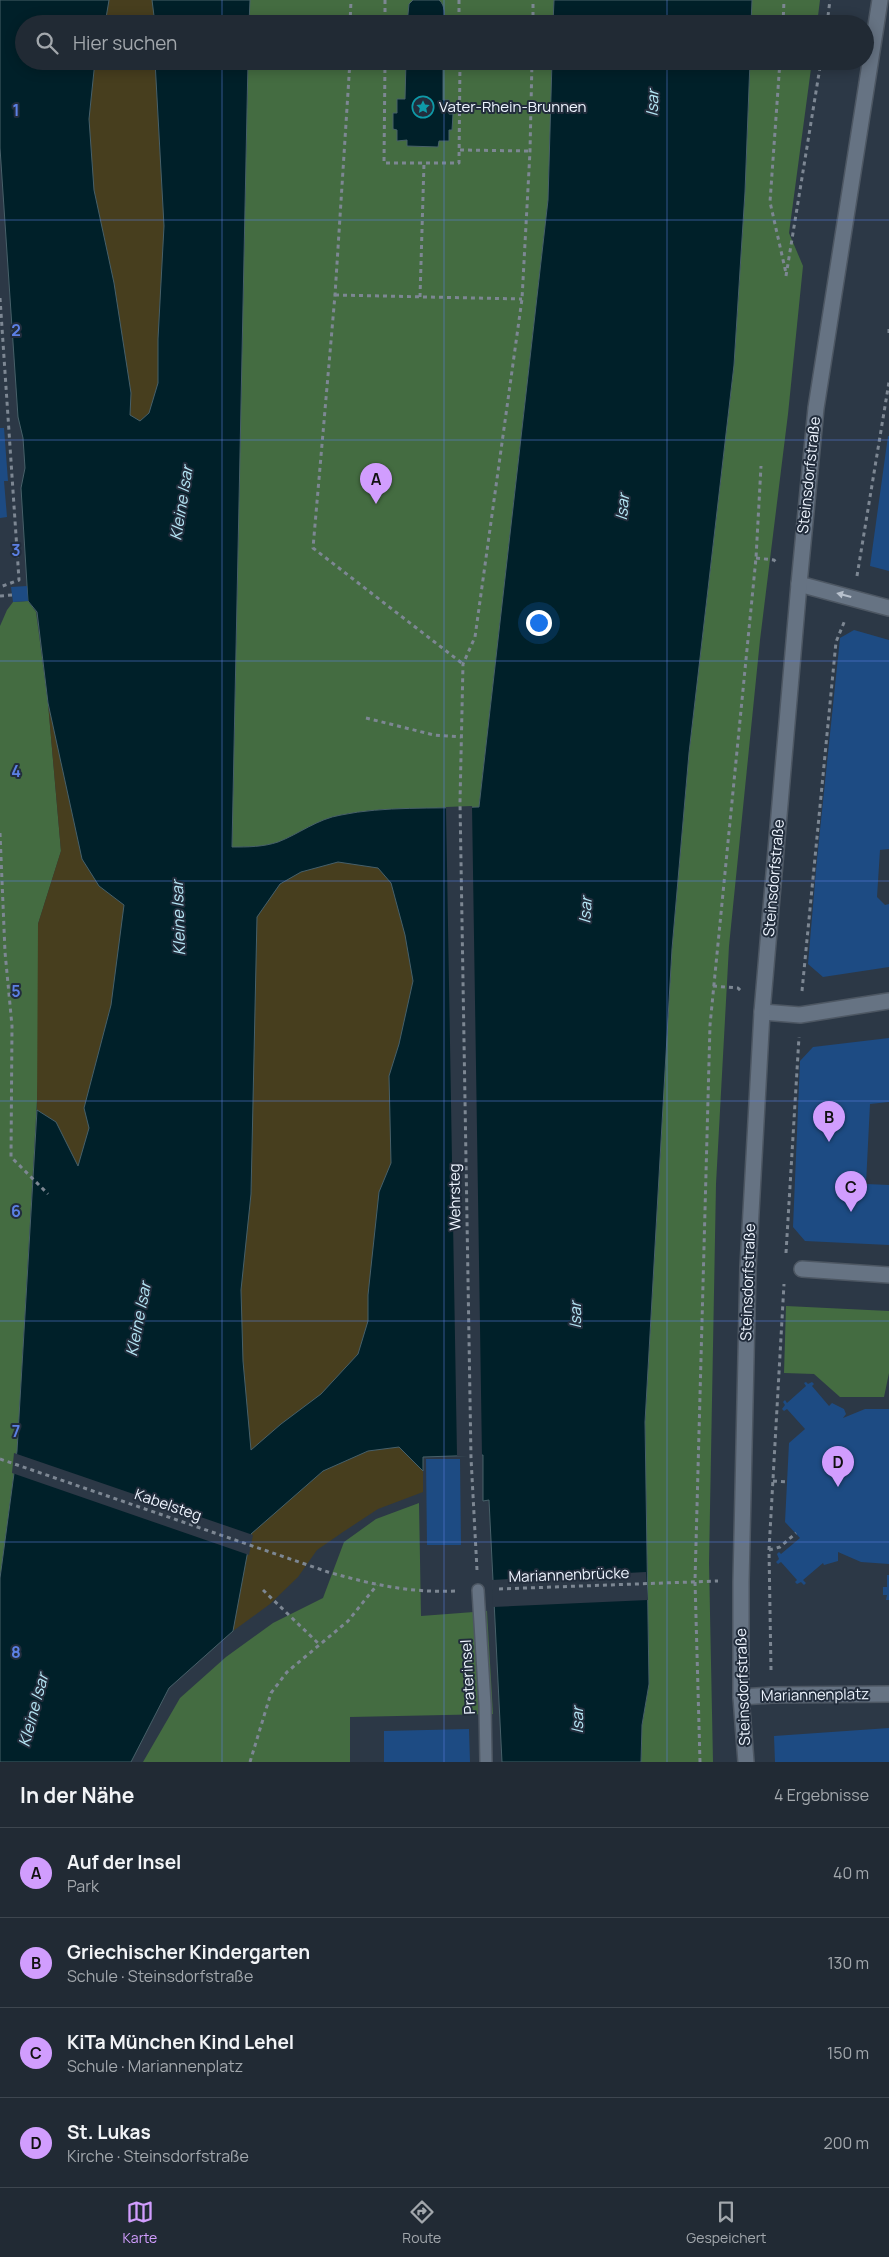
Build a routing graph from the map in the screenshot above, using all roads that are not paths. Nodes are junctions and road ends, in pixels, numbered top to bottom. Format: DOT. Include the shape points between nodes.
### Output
graph roads {
  1 [pos="880,0"];
  2 [pos="874,38"];
  3 [pos="869,70"];
  4 [pos="799,584"];
  5 [pos="889,608"];
  6 [pos="889,1001"];
  7 [pos="762,1012"];
  8 [pos="802,1270"];
  9 [pos="889,1274"];
  10 [pos="482,1590"];
  11 [pos="889,1694"];
  12 [pos="741,1697"];
  13 [pos="486,1762"];
  14 [pos="746,1762"];
  1 -- 2 [label="main road, Steinsdorfstraße"];
  3 -- 4 [label="main road, Steinsdorfstraße" via="816,408"];
  5 -- 4 [label="main road, one-way"];
  4 -- 7 [label="main road, Steinsdorfstraße"];
  6 -- 7 [label="main road" via="800,1015"];
  7 -- 12 [label="main road, Steinsdorfstraße" via="748,1267 740,1582"];
  8 -- 9 [label="main road"];
  10 -- 13 [label="lane, Praterinsel"];
  11 -- 12 [label="main road, Mariannenplatz"];
  12 -- 14 [label="main road, Steinsdorfstraße"];
}
